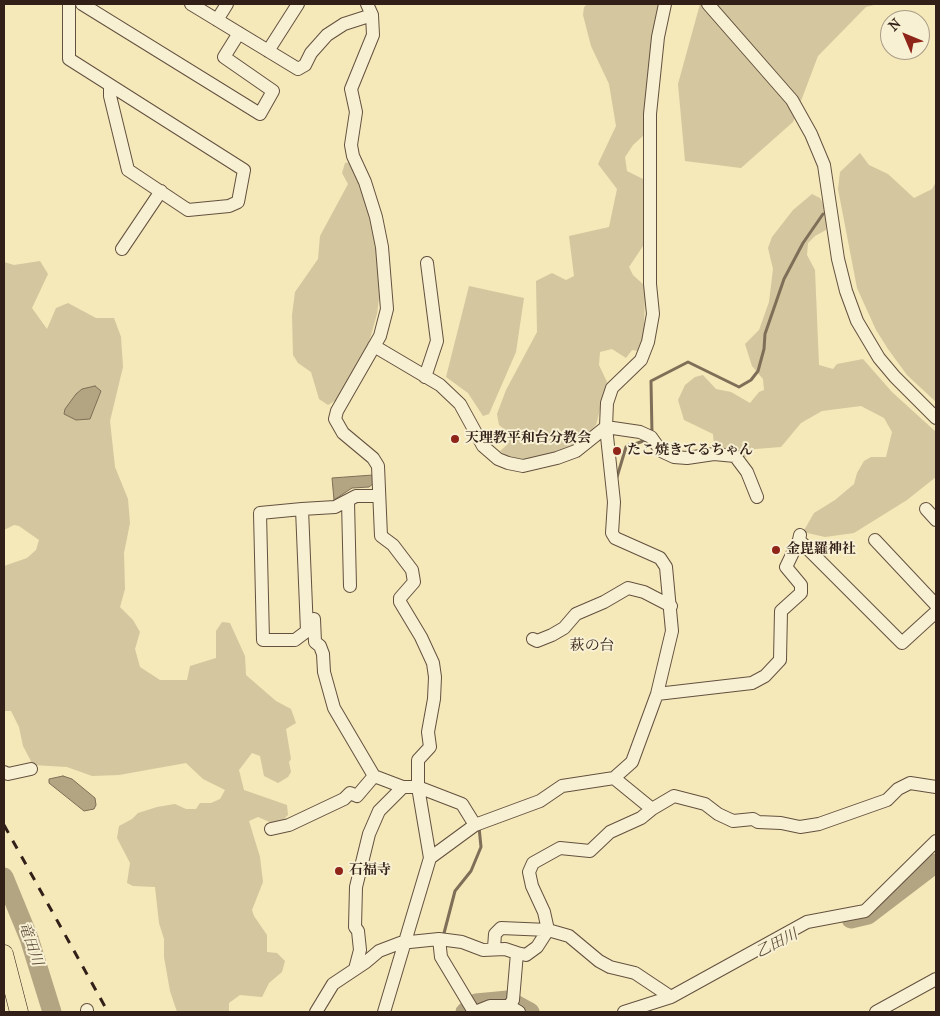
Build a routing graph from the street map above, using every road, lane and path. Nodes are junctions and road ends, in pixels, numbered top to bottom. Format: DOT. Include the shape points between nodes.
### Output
graph roads {
  1 [pos="69,4"];
  2 [pos="82,4"];
  3 [pos="192,4"];
  4 [pos="227,4"];
  5 [pos="298,4"];
  6 [pos="665,4"];
  7 [pos="708,4"];
  8 [pos="369,9"];
  9 [pos="217,20"];
  10 [pos="240,33"];
  11 [pos="268,50"];
  12 [pos="110,85"];
  13 [pos="161,192"];
  14 [pos="122,249"];
  15 [pos="427,263"];
  16 [pos="374,346"];
  17 [pos="426,377"];
  18 [pos="936,418"];
  19 [pos="606,427"];
  20 [pos="379,496"];
  21 [pos="757,497"];
  22 [pos="348,502"];
  23 [pos="302,509"];
  24 [pos="926,509"];
  25 [pos="936,520"];
  26 [pos="875,540"];
  27 [pos="350,586"];
  28 [pos="936,605"];
  29 [pos="670,606"];
  30 [pos="306,609"];
  31 [pos="936,612"];
  32 [pos="533,639"];
  33 [pos="657,694"];
  34 [pos="32,769"];
  35 [pos="4,772"];
  36 [pos="374,776"];
  37 [pos="614,778"];
  38 [pos="403,787"];
  39 [pos="418,787"];
  40 [pos="936,787"];
  41 [pos="652,809"];
  42 [pos="476,824"];
  43 [pos="271,829"];
  44 [pos="936,841"];
  45 [pos="430,858"];
  46 [pos="548,930"];
  47 [pos="442,939"];
  48 [pos="405,942"];
  49 [pos="494,948"];
  50 [pos="516,953"];
  51 [pos="4,954"];
  52 [pos="355,969"];
  53 [pos="936,979"];
  54 [pos="671,997"];
  55 [pos="514,1009"];
  56 [pos="19,1012"];
  57 [pos="316,1012"];
  58 [pos="384,1012"];
  59 [pos="475,1012"];
  60 [pos="624,1012"];
  61 [pos="876,1012"];
  1 -- 12 [label="street" via="69,59"];
  2 -- 10 [label="street" via="260,114 273,91 224,57"];
  3 -- 9 [label="street"];
  4 -- 9 [label="street"];
  5 -- 11 [label="street"];
  6 -- 19 [label="street" via="650,114 650,284 653,314 642,360 612,388 607,404"];
  7 -- 18 [label="street" via="792,100 811,134 824,165 838,259 858,321 894,377"];
  8 -- 11 [label="street" via="327,35 310,53 305,65 298,69"];
  8 -- 16 [label="street" via="373,35 351,89 356,112 351,145 376,217 382,248 387,309"];
  9 -- 10 [label="street"];
  10 -- 11 [label="street"];
  12 -- 13 [label="street" via="128,170"];
  12 -- 13 [label="street" via="244,170 238,202 229,206 188,210"];
  13 -- 14 [label="street"];
  15 -- 17 [label="street" via="437,341"];
  16 -- 17 [label="street"];
  16 -- 20 [label="street" via="334,419 343,433 376,462"];
  17 -- 19 [label="street" via="460,404 483,446 508,463 523,466 576,451"];
  19 -- 21 [label="street" via="644,433 661,451 674,457 735,456 747,472"];
  19 -- 29 [label="street" via="614,502 612,532 615,538 660,558 666,566"];
  20 -- 22 [label="street" via="356,496"];
  20 -- 39 [label="street" via="381,536 407,561 414,576 414,582 400,602 430,653 436,677 428,732 430,747 418,760"];
  22 -- 23 [label="street" via="335,508"];
  22 -- 27 [label="street"];
  23 -- 30 [label="street"];
  23 -- 30 [label="street" via="260,513 263,640 295,640 307,631"];
  24 -- 25 [label="street"];
  26 -- 28 [label="street"];
  29 -- 32 [label="street" via="644,592 628,588 576,614 564,628 552,635 537,642"];
  29 -- 33 [label="street" via="671,638"];
  30 -- 36 [label="street" via="313,615 315,642 323,654 324,672 334,708"];
  31 -- 33 [label="street" via="902,643 799,537 786,567 801,585 801,593 781,611 780,660 775,666 752,683"];
  33 -- 37 [label="street" via="632,762"];
  34 -- 35 [label="street"];
  36 -- 38 [label="street"];
  36 -- 43 [label="street" via="357,796 350,793 344,799 289,825"];
  37 -- 41 [label="street"];
  37 -- 42 [label="street" via="562,786 540,801"];
  38 -- 39 [label="street"];
  38 -- 52 [label="street" via="379,811 369,834 356,888 355,927 360,950"];
  39 -- 42 [label="street" via="462,804"];
  39 -- 45 [label="street"];
  40 -- 41 [label="street" via="910,783 887,800 800,827 753,820 733,821 704,804 674,796"];
  41 -- 46 [label="street" via="641,818 610,832 590,851 560,848 533,863 529,872 532,886"];
  42 -- 45 [label="street"];
  44 -- 54 [label="street" via="865,911 807,922"];
  45 -- 48 [label="street"];
  46 -- 49 [label="street" via="501,928 495,934"];
  46 -- 50 [label="street" via="537,947 526,955"];
  46 -- 54 [label="street" via="573,937 599,961 635,973"];
  47 -- 48 [label="street"];
  47 -- 49 [label="street" via="479,949"];
  47 -- 59 [label="street" via="441,957"];
  48 -- 52 [label="street" via="386,947"];
  48 -- 58 [label="street"];
  49 -- 50 [label="street"];
  50 -- 55 [label="street"];
  51 -- 56 [label="highway"];
  52 -- 57 [label="street" via="333,984"];
  53 -- 61 [label="street"];
  54 -- 60 [label="street"];
  55 -- 59 [label="street" via="490,1006"];
}
